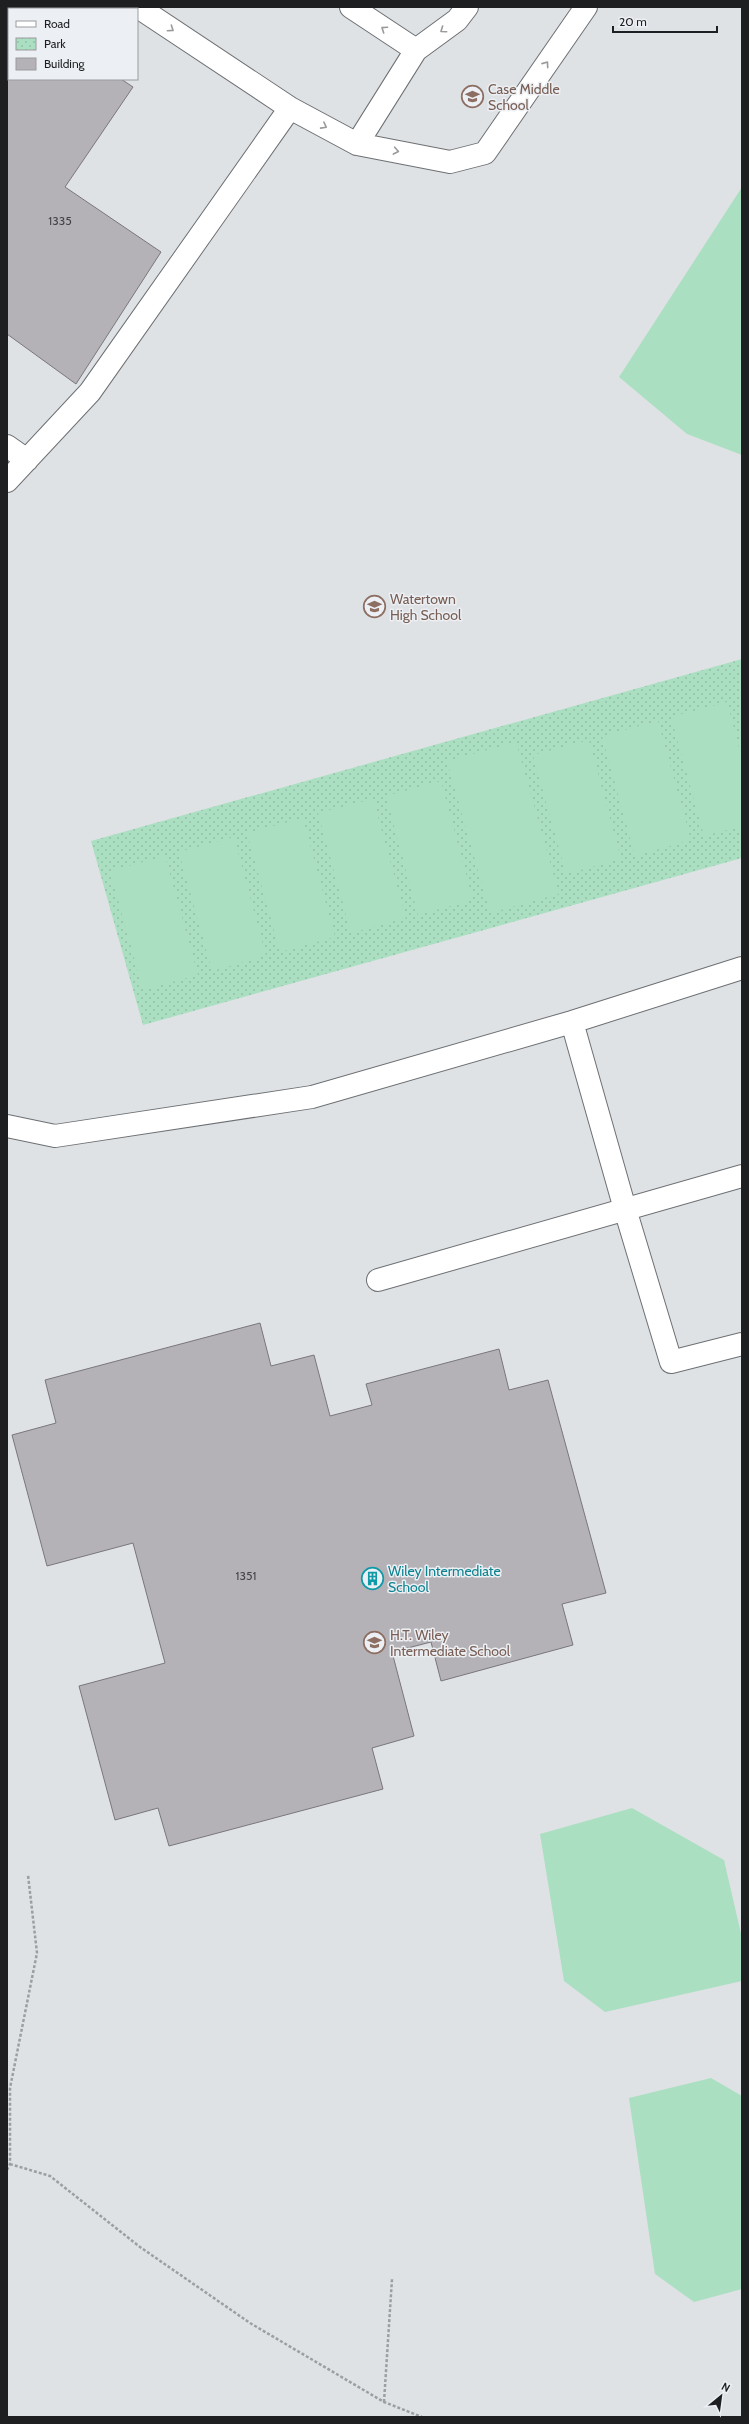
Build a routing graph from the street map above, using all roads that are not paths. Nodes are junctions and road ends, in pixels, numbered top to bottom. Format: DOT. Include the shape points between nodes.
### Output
graph roads {
  1 [pos="138,7"];
  2 [pos="351,7"];
  3 [pos="467,7"];
  4 [pos="586,7"];
  5 [pos="416,50"];
  6 [pos="290,108"];
  7 [pos="357,144"];
  8 [pos="7,446"];
  9 [pos="27,460"];
  10 [pos="7,481"];
  11 [pos="742,968"];
  12 [pos="572,1022"];
  13 [pos="7,1126"];
  14 [pos="742,1176"];
  15 [pos="625,1209"];
  16 [pos="378,1280"];
  17 [pos="742,1344"];
  1 -- 6 [label="lane, one-way"];
  5 -- 2 [label="lane, one-way"];
  3 -- 5 [label="lane, one-way" via="458,20"];
  7 -- 4 [label="lane, one-way" via="450,162 485,153"];
  5 -- 7 [label="lane"];
  6 -- 7 [label="lane, one-way"];
  6 -- 9 [label="lane" via="90,392"];
  8 -- 9 [label="lane"];
  9 -- 10 [label="lane"];
  11 -- 12 [label="lane"];
  12 -- 13 [label="lane" via="312,1097 55,1136"];
  12 -- 15 [label="lane"];
  14 -- 15 [label="lane"];
  15 -- 16 [label="lane"];
  15 -- 17 [label="lane" via="671,1362"];
}
